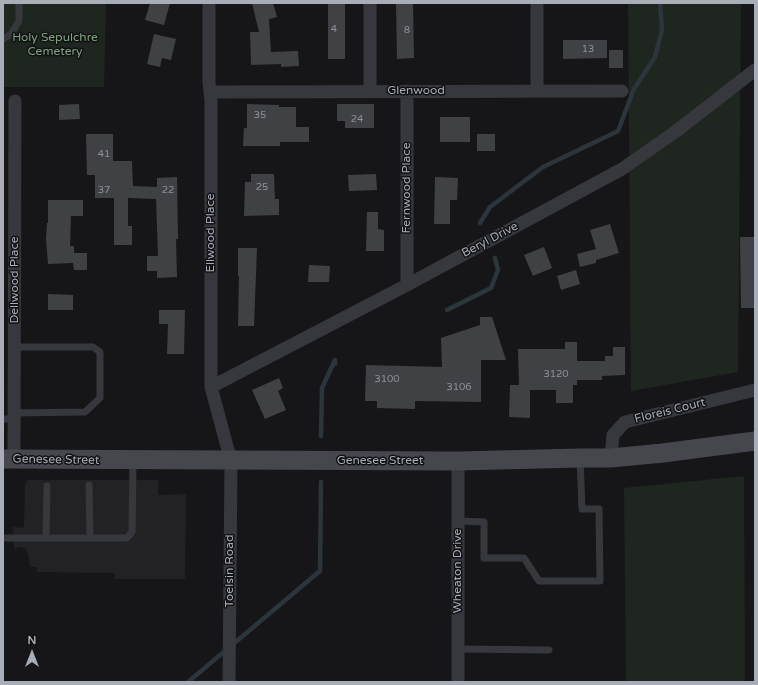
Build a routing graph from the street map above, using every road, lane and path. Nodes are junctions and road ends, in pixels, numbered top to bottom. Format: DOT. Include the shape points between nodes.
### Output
graph roads {
  1 [pos="19,3"];
  2 [pos="209,3"];
  3 [pos="370,3"];
  4 [pos="537,3"];
  5 [pos="3,39"];
  6 [pos="755,70"];
  7 [pos="370,91"];
  8 [pos="407,91"];
  9 [pos="537,91"];
  10 [pos="622,91"];
  11 [pos="210,92"];
  12 [pos="15,101"];
  13 [pos="407,285"];
  14 [pos="15,347"];
  15 [pos="211,387"];
  16 [pos="755,390"];
  17 [pos="11,417"];
  18 [pos="755,441"];
  19 [pos="580,458"];
  20 [pos="611,458"];
  21 [pos="9,459"];
  22 [pos="133,460"];
  23 [pos="231,461"];
  24 [pos="458,461"];
  25 [pos="89,485"];
  26 [pos="47,486"];
  27 [pos="458,521"];
  28 [pos="3,538"];
  29 [pos="46,538"];
  30 [pos="90,538"];
  31 [pos="458,649"];
  32 [pos="549,650"];
  33 [pos="229,682"];
  34 [pos="458,682"];
  1 -- 5 [label="lane" via="19,21 11,34"];
  2 -- 11 [label="street, Ellwood Place"];
  3 -- 7 [label="street"];
  4 -- 9 [label="street"];
  6 -- 13 [label="street, Beryl Drive" via="622,169"];
  7 -- 8 [label="street, Glenwood"];
  7 -- 11 [label="street, Glenwood"];
  8 -- 9 [label="street, Glenwood"];
  8 -- 13 [label="street, Fernwood Place"];
  9 -- 10 [label="street, Glenwood"];
  11 -- 15 [label="street, Ellwood Place"];
  12 -- 14 [label="street, Dellwood Place"];
  13 -- 15 [label="street, Beryl Drive"];
  14 -- 17 [label="street, Dellwood Place"];
  14 -- 17 [label="lane" via="93,346 100,352 100,398 85,412"];
  15 -- 23 [label="street, Ellwood Place"];
  16 -- 20 [label="street, Floreis Court" via="625,422 613,435"];
  17 -- 21 [label="street, Dellwood Place"];
  18 -- 20 [label="main road, Genesee Street"];
  19 -- 20 [label="main road, Genesee Street"];
  19 -- 24 [label="main road, Genesee Street"];
  19 -- 27 [label="lane" via="582,509 599,509 600,581 538,581 524,558 484,558 484,522"];
  21 -- 22 [label="main road, Genesee Street"];
  22 -- 23 [label="main road, Genesee Street"];
  22 -- 30 [label="lane" via="132,532 127,538"];
  23 -- 24 [label="main road, Genesee Street"];
  23 -- 33 [label="street, Toelsin Road"];
  24 -- 27 [label="street, Wheaton Drive"];
  25 -- 30 [label="lane"];
  26 -- 29 [label="lane"];
  27 -- 31 [label="street, Wheaton Drive"];
  28 -- 29 [label="lane"];
  29 -- 30 [label="lane"];
  31 -- 32 [label="lane"];
  31 -- 34 [label="street, Wheaton Drive"];
}
